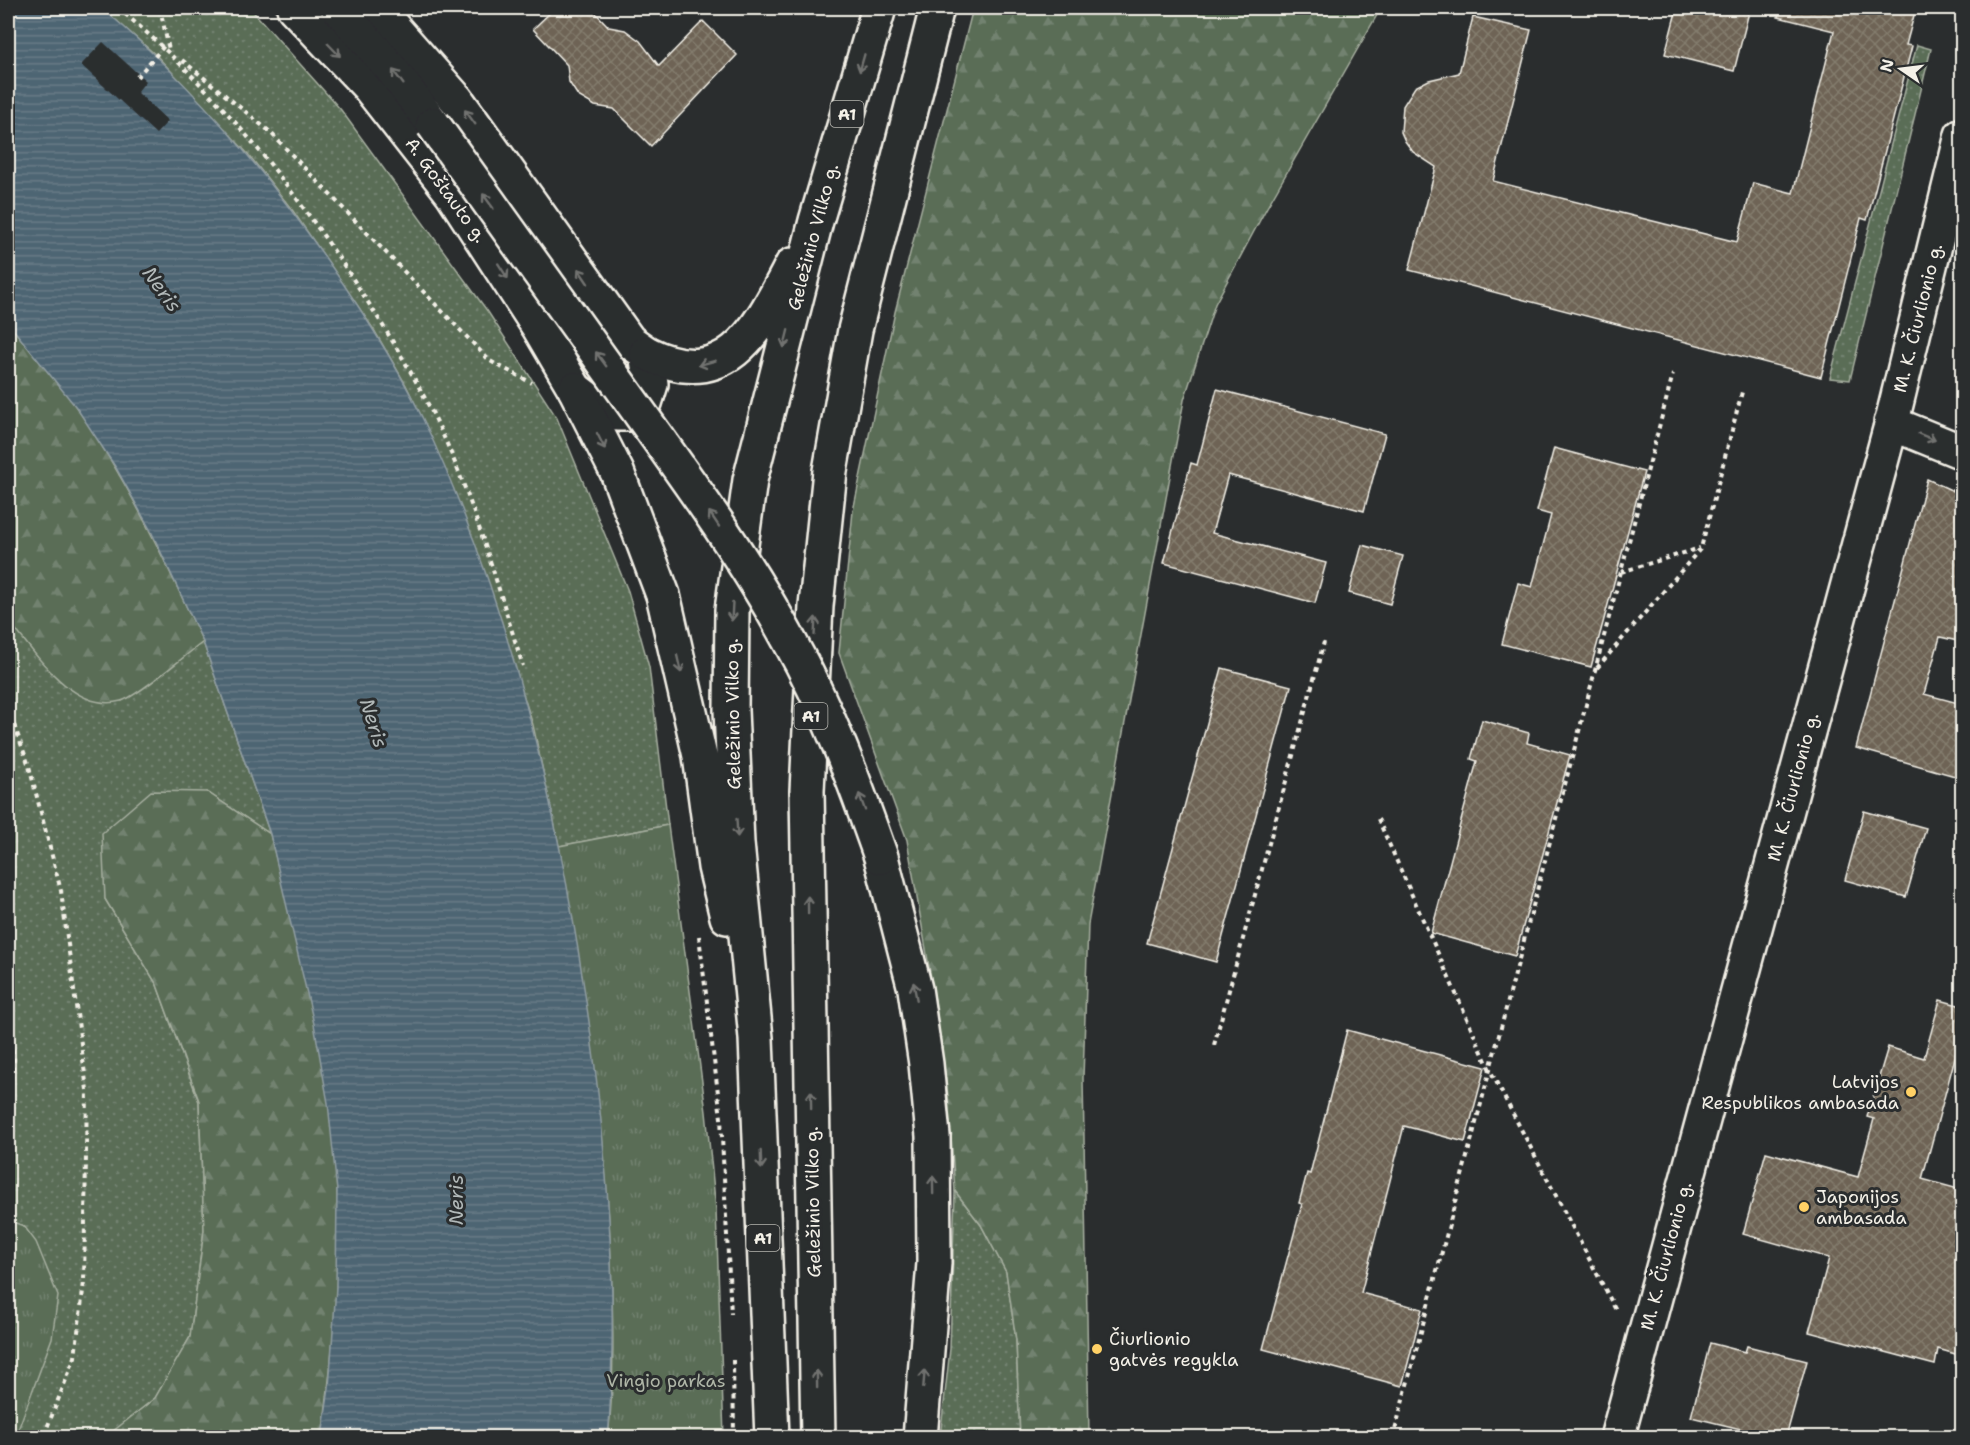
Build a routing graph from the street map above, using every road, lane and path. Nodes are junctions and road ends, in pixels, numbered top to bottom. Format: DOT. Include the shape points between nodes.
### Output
graph roads {
  1 [pos="118,8"];
  2 [pos="160,8"];
  3 [pos="294,8"];
  4 [pos="338,8"];
  5 [pos="376,8"];
  6 [pos="879,8"];
  7 [pos="937,8"];
  8 [pos="166,48"];
  9 [pos="137,77"];
  10 [pos="1962,140"];
  11 [pos="816,221"];
  12 [pos="646,353"];
  13 [pos="1673,374"];
  14 [pos="537,386"];
  15 [pos="575,389"];
  16 [pos="1742,392"];
  17 [pos="1892,423"];
  18 [pos="1962,452"];
  19 [pos="1701,548"];
  20 [pos="1621,572"];
  21 [pos="1324,642"];
  22 [pos="523,666"];
  23 [pos="1595,670"];
  24 [pos="8,708"];
  25 [pos="1378,819"];
  26 [pos="699,929"];
  27 [pos="8,1013"];
  28 [pos="756,1038"];
  29 [pos="1214,1045"];
  30 [pos="1490,1070"];
  31 [pos="8,1112"];
  32 [pos="731,1316"];
  33 [pos="733,1351"];
  34 [pos="1639,1355"];
  35 [pos="43,1437"];
  36 [pos="734,1437"];
  37 [pos="772,1437"];
  38 [pos="818,1437"];
  39 [pos="920,1437"];
  40 [pos="1393,1437"];
  41 [pos="1617,1437"];
  1 -- 8 [label="path"];
  2 -- 8 [label="path"];
  3 -- 15 [label="main road, A. Goštauto g., one-way" via="369,87 452,193"];
  39 -- 4 [label="main road, one-way, bridge" via="934,1263 933,1136 926,1064 915,989 881,857 848,763 790,640 749,571 433,124"];
  12 -- 5 [label="main road, one-way" via="629,341 457,100"];
  6 -- 11 [label="main road, Geležinio Vilko g. / A1, one-way"];
  38 -- 7 [label="main road, Geležinio Vilko g. / A1, one-way" via="807,791 816,606 830,471 855,330"];
  8 -- 9 [label="path"];
  8 -- 14 [label="path" via="269,131 490,361"];
  8 -- 22 [label="path" via="249,136 311,216 383,324 429,407 462,482"];
  10 -- 17 [label="main road, M. K. Čiurlionio g."];
  11 -- 12 [label="main road, one-way" via="758,329 725,357 704,366 684,366"];
  11 -- 28 [label="main road, Geležinio Vilko g. / A1, one-way" via="750,480 732,610 731,710 737,843"];
  12 -- 15 [label="main road" via="651,384 645,403 632,414 601,410"];
  13 -- 20 [label="path"];
  15 -- 28 [label="main road, A. Goštauto g., one-way" via="617,472 663,595 700,756 715,867"];
  16 -- 19 [label="path"];
  17 -- 18 [label="main road, one-way"];
  17 -- 34 [label="main road, M. K. Čiurlionio g."];
  19 -- 20 [label="path"];
  19 -- 23 [label="path"];
  20 -- 23 [label="path"];
  21 -- 29 [label="path"];
  23 -- 30 [label="path"];
  24 -- 35 [label="path" via="29,766 61,891 87,1090 84,1282 75,1358"];
  25 -- 30 [label="path"];
  26 -- 32 [label="path" via="721,1118"];
  27 -- 31 [label="path" via="14,1060"];
  28 -- 37 [label="main road, Geležinio Vilko g. / A1, one-way"];
  30 -- 34 [label="path"];
  30 -- 40 [label="path"];
  33 -- 36 [label="path"];
  34 -- 41 [label="main road, M. K. Čiurlionio g."];
}
